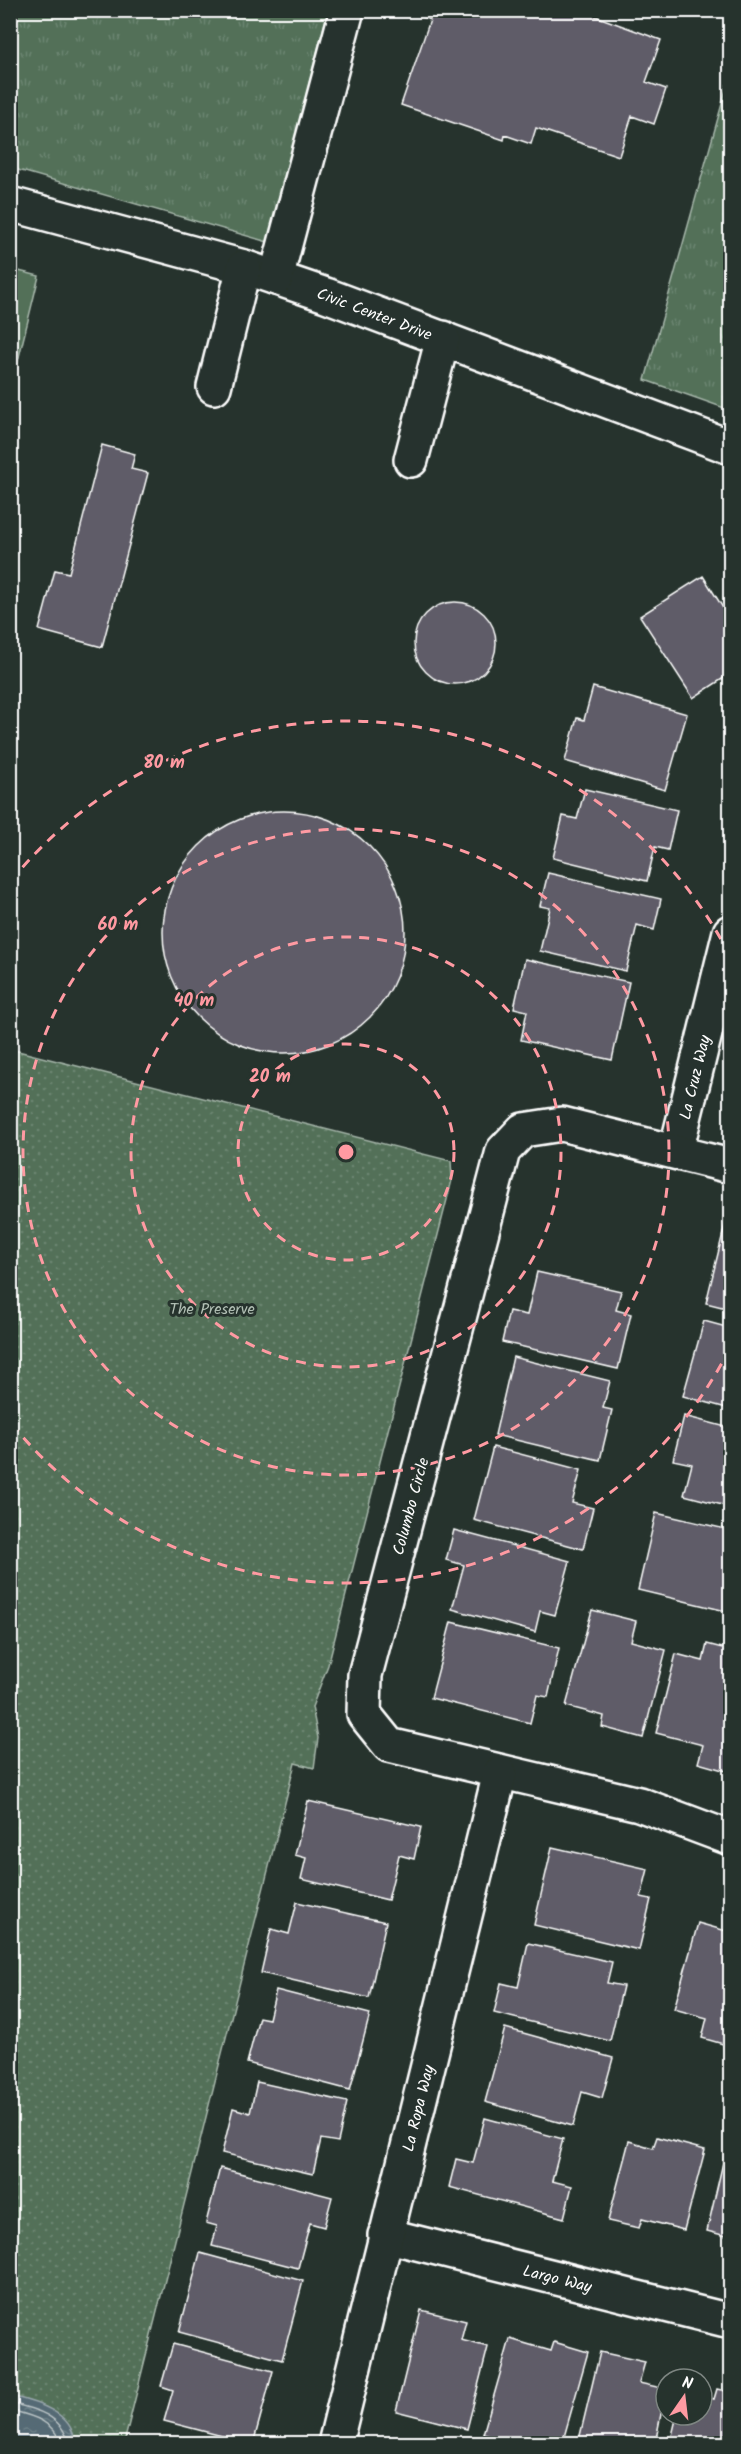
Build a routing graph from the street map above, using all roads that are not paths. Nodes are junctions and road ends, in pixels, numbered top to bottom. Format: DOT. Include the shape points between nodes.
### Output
graph roads {
  1 [pos="347,10"];
  2 [pos="12,209"];
  3 [pos="244,267"];
  4 [pos="276,278"];
  5 [pos="443,338"];
  6 [pos="214,387"];
  7 [pos="730,447"];
  8 [pos="411,460"];
  9 [pos="730,932"];
  10 [pos="676,1151"];
  11 [pos="730,1166"];
  12 [pos="500,1773"];
  13 [pos="730,1838"];
  14 [pos="385,2235"];
  15 [pos="730,2321"];
  16 [pos="335,2444"];
  1 -- 4 [label="street"];
  2 -- 3 [label="street, Civic Center Drive"];
  3 -- 4 [label="street, Civic Center Drive"];
  3 -- 6 [label="street"];
  4 -- 5 [label="street, Civic Center Drive"];
  5 -- 7 [label="street, Civic Center Drive"];
  5 -- 8 [label="street"];
  9 -- 10 [label="street, La Cruz Way"];
  10 -- 11 [label="street, Columbo Circle"];
  10 -- 12 [label="street, Columbo Circle" via="562,1124 523,1130 503,1151 364,1675 364,1714 389,1745"];
  12 -- 13 [label="street, Columbo Circle" via="639,1804"];
  12 -- 14 [label="street, La Ropa Way"];
  14 -- 15 [label="street, Largo Way"];
  14 -- 16 [label="street, La Ropa Way"];
}
